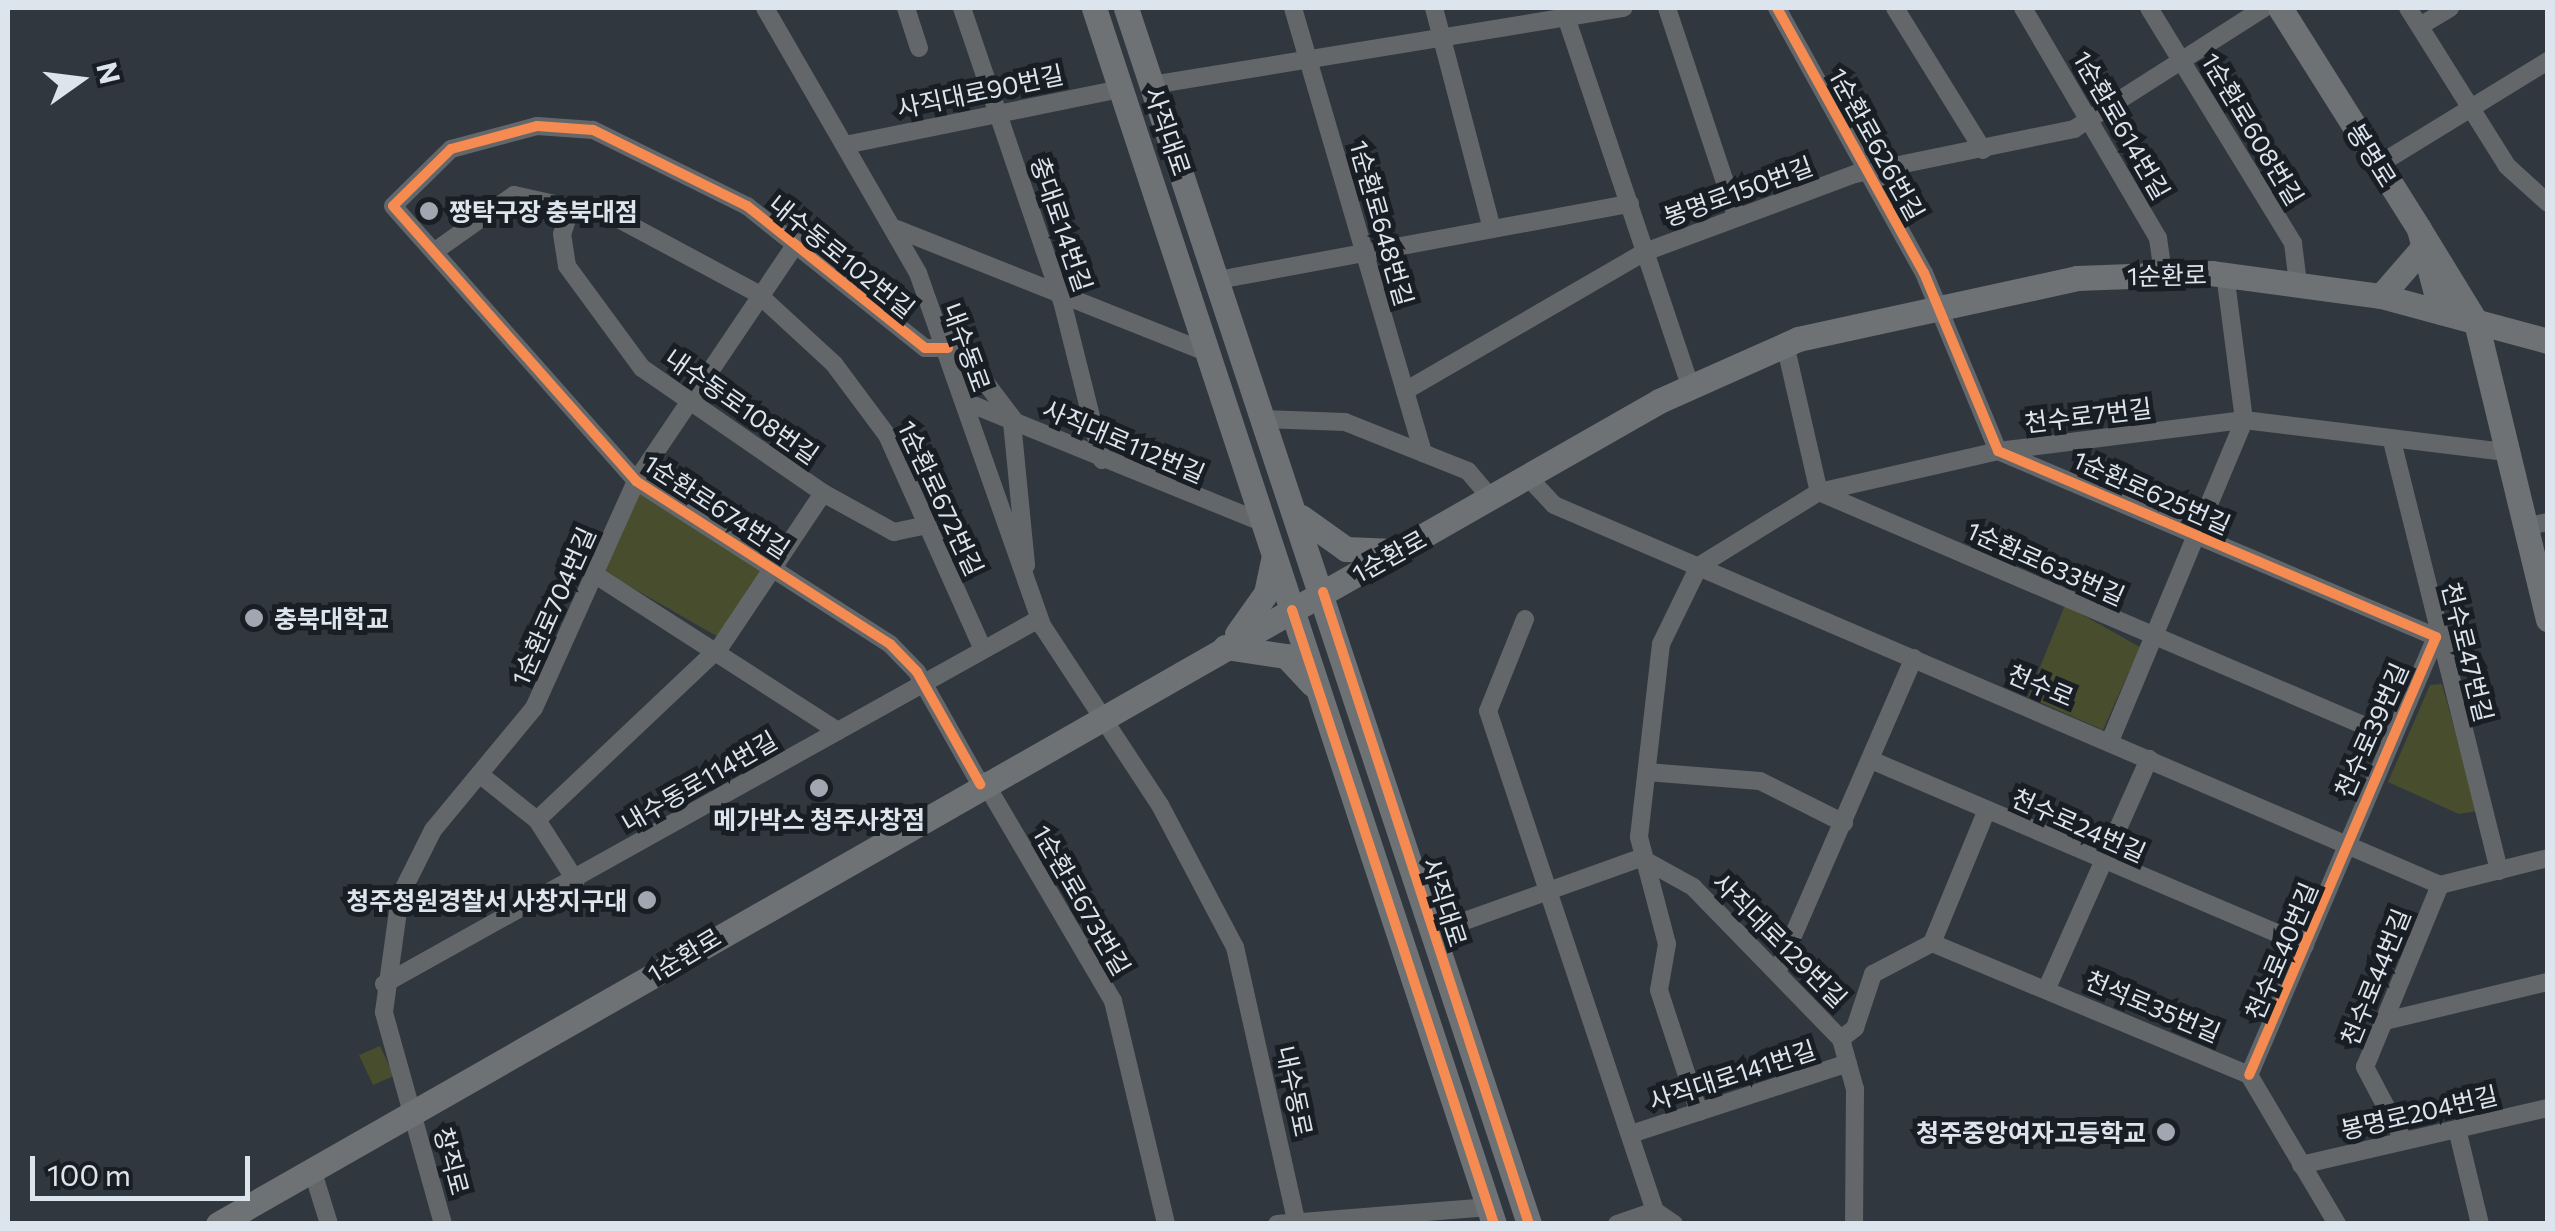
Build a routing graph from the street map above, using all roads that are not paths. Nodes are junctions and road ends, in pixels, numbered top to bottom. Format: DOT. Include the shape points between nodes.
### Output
graph roads {
  1 [pos="765,8"];
  2 [pos="906,8"];
  3 [pos="962,8"];
  4 [pos="1094,8"];
  5 [pos="1126,8"];
  6 [pos="1293,8"];
  7 [pos="1434,8"];
  8 [pos="1624,8"];
  9 [pos="1667,8"];
  10 [pos="1777,8"];
  11 [pos="1895,8"];
  12 [pos="2022,8"];
  13 [pos="2149,8"];
  14 [pos="2264,8"];
  15 [pos="2280,8"];
  16 [pos="2408,8"];
  17 [pos="2450,8"];
  18 [pos="1564,12"];
  19 [pos="2420,26"];
  20 [pos="1442,38"];
  21 [pos="920,48"];
  22 [pos="2180,58"];
  23 [pos="1308,59"];
  24 [pos="2548,61"];
  25 [pos="1152,85"];
  26 [pos="1120,89"];
  27 [pos="2470,110"];
  28 [pos="997,111"];
  29 [pos="2089,114"];
  30 [pos="850,144"];
  31 [pos="1983,150"];
  32 [pos="2378,165"];
  33 [pos="1871,170"];
  34 [pos="2548,203"];
  35 [pos="1630,204"];
  36 [pos="393,206"];
  37 [pos="571,207"];
  38 [pos="1736,218"];
  39 [pos="897,229"];
  40 [pos="1492,229"];
  41 [pos="2422,237"];
  42 [pos="797,242"];
  43 [pos="435,250"];
  44 [pos="1644,252"];
  45 [pos="1365,253"];
  46 [pos="2163,274"];
  47 [pos="2226,274"];
  48 [pos="1218,280"];
  49 [pos="2298,281"];
  50 [pos="757,293"];
  51 [pos="2381,296"];
  52 [pos="1062,301"];
  53 [pos="1938,302"];
  54 [pos="2441,312"];
  55 [pos="938,321"];
  56 [pos="2476,322"];
  57 [pos="2548,341"];
  58 [pos="1785,344"];
  59 [pos="948,348"];
  60 [pos="1208,354"];
  61 [pos="1690,386"];
  62 [pos="1405,392"];
  63 [pos="688,400"];
  64 [pos="966,402"];
  65 [pos="1264,419"];
  66 [pos="2244,420"];
  67 [pos="1014,423"];
  68 [pos="2393,445"];
  69 [pos="1998,451"];
  70 [pos="2506,452"];
  71 [pos="1424,453"];
  72 [pos="1102,460"];
  73 [pos="1528,476"];
  74 [pos="636,481"];
  75 [pos="1819,492"];
  76 [pos="823,493"];
  77 [pos="1291,498"];
  78 [pos="1491,498"];
  79 [pos="1264,524"];
  80 [pos="2536,524"];
  81 [pos="927,526"];
  82 [pos="2192,538"];
  83 [pos="1398,550"];
  84 [pos="1274,554"];
  85 [pos="1699,566"];
  86 [pos="776,568"];
  87 [pos="594,574"];
  88 [pos="1323,592"];
  89 [pos="1029,597"];
  90 [pos="1292,610"];
  91 [pos="1039,619"];
  92 [pos="1525,619"];
  93 [pos="2548,620"];
  94 [pos="2151,637"];
  95 [pos="2436,637"];
  96 [pos="1225,647"];
  97 [pos="720,648"];
  98 [pos="983,650"];
  99 [pos="1914,658"];
  100 [pos="922,682"];
  101 [pos="1318,691"];
  102 [pos="1100,714"];
  103 [pos="838,731"];
  104 [pos="2393,738"];
  105 [pos="2110,741"];
  106 [pos="2150,759"];
  107 [pos="1870,760"];
  108 [pos="1647,772"];
  109 [pos="483,776"];
  110 [pos="982,782"];
  111 [pos="1986,812"];
  112 [pos="537,820"];
  113 [pos="1844,822"];
  114 [pos="2350,843"];
  115 [pos="1641,858"];
  116 [pos="2548,858"];
  117 [pos="2103,864"];
  118 [pos="2499,870"];
  119 [pos="576,881"];
  120 [pos="2440,884"];
  121 [pos="1547,890"];
  122 [pos="1434,932"];
  123 [pos="1932,942"];
  124 [pos="2305,946"];
  125 [pos="1779,968"];
  126 [pos="2548,982"];
  127 [pos="384,984"];
  128 [pos="2047,988"];
  129 [pos="2386,1020"];
  130 [pos="1841,1039"];
  131 [pos="1848,1063"];
  132 [pos="2250,1075"];
  133 [pos="2548,1108"];
  134 [pos="412,1111"];
  135 [pos="1699,1112"];
  136 [pos="2457,1129"];
  137 [pos="1631,1134"];
  138 [pos="2404,1140"];
  139 [pos="2301,1165"];
  140 [pos="312,1169"];
  141 [pos="1654,1211"];
  142 [pos="1491,1215"];
  143 [pos="1297,1220"];
  144 [pos="218,1224"];
  145 [pos="329,1224"];
  146 [pos="443,1224"];
  147 [pos="1166,1224"];
  148 [pos="1277,1224"];
  149 [pos="1529,1224"];
  150 [pos="1617,1224"];
  151 [pos="1674,1224"];
  152 [pos="1854,1224"];
  153 [pos="2337,1224"];
  154 [pos="2480,1224"];
  1 -- 30 [label="street, 내수동로"];
  2 -- 21 [label="street"];
  3 -- 28 [label="street, 충대로14번길"];
  4 -- 26 [label="main road, 사직대로"];
  5 -- 25 [label="main road, 사직대로"];
  6 -- 23 [label="street, 1순환로648번길"];
  7 -- 20 [label="street"];
  8 -- 18 [label="street"];
  9 -- 38 [label="street"];
  10 -- 33 [label="street, 1순환로626번길"];
  11 -- 31 [label="street"];
  12 -- 29 [label="street, 1순환로614번길"];
  13 -- 22 [label="street, 1순환로608번길"];
  14 -- 22 [label="street, 봉명로150번길"];
  15 -- 32 [label="main road, 봉명로"];
  16 -- 19 [label="street"];
  17 -- 19 [label="street"];
  18 -- 20 [label="street"];
  18 -- 35 [label="street"];
  19 -- 27 [label="street"];
  20 -- 23 [label="street"];
  20 -- 40 [label="street"];
  22 -- 29 [label="street, 봉명로150번길"];
  22 -- 49 [label="street, 1순환로608번길" via="2293,243"];
  23 -- 25 [label="street"];
  23 -- 45 [label="street, 1순환로648번길"];
  24 -- 27 [label="street"];
  25 -- 48 [label="main road, 사직대로"];
  26 -- 28 [label="street, 사직대로90번길"];
  26 -- 60 [label="main road, 사직대로"];
  27 -- 32 [label="street"];
  27 -- 34 [label="street" via="2507,166"];
  28 -- 30 [label="street, 사직대로90번길"];
  28 -- 52 [label="street, 충대로14번길"];
  29 -- 31 [label="street, 봉명로150번길" via="2074,129"];
  29 -- 46 [label="street, 1순환로614번길" via="2158,238"];
  30 -- 39 [label="street, 내수동로"];
  31 -- 33 [label="street, 봉명로150번길"];
  32 -- 41 [label="main road, 봉명로"];
  33 -- 38 [label="street, 봉명로150번길"];
  33 -- 53 [label="street, 1순환로626번길"];
  35 -- 40 [label="street"];
  35 -- 44 [label="street"];
  36 -- 42 [label="street, 내수동로102번길" via="451,148 538,126 593,130 695,176"];
  36 -- 43 [label="street, 1순환로674번길"];
  37 -- 43 [label="street, 1순환로672번길" via="514,196"];
  37 -- 50 [label="street, 1순환로672번길" via="615,217"];
  37 -- 63 [label="street, 내수동로108번길" via="562,234 567,266 642,368"];
  38 -- 44 [label="street, 봉명로150번길"];
  39 -- 52 [label="street"];
  39 -- 55 [label="street, 내수동로"];
  40 -- 45 [label="street"];
  41 -- 51 [label="main road"];
  41 -- 54 [label="main road, 봉명로"];
  41 -- 56 [label="main road"];
  42 -- 50 [label="street, 1순환로704번길"];
  42 -- 59 [label="street, 내수동로102번길" via="925,348"];
  43 -- 74 [label="street, 1순환로674번길"];
  44 -- 61 [label="street"];
  44 -- 62 [label="street, 봉명로150번길"];
  45 -- 48 [label="street"];
  45 -- 62 [label="street, 1순환로648번길"];
  46 -- 47 [label="main road, 1순환로"];
  46 -- 53 [label="main road, 1순환로"];
  47 -- 49 [label="main road, 1순환로"];
  47 -- 66 [label="street"];
  48 -- 65 [label="main road, 사직대로"];
  49 -- 51 [label="main road, 1순환로"];
  50 -- 63 [label="street, 1순환로704번길"];
  50 -- 81 [label="street, 1순환로672번길" via="834,364 887,435"];
  51 -- 54 [label="main road, 1순환로"];
  52 -- 60 [label="street"];
  52 -- 72 [label="street, 충대로14번길"];
  53 -- 58 [label="main road, 1순환로"];
  53 -- 69 [label="street"];
  54 -- 56 [label="main road, 1순환로"];
  55 -- 59 [label="street, 내수동로"];
  55 -- 67 [label="street"];
  56 -- 57 [label="main road, 1순환로"];
  56 -- 70 [label="main road"];
  58 -- 61 [label="main road, 1순환로"];
  58 -- 75 [label="street"];
  59 -- 64 [label="street, 내수동로"];
  60 -- 79 [label="main road, 사직대로"];
  61 -- 73 [label="main road, 1순환로"];
  62 -- 71 [label="street, 1순환로648번길"];
  63 -- 74 [label="street, 1순환로704번길"];
  63 -- 76 [label="street, 내수동로108번길"];
  64 -- 67 [label="street, 사직대로112번길"];
  64 -- 89 [label="street, 내수동로"];
  65 -- 71 [label="street" via="1345,422"];
  65 -- 77 [label="main road, 사직대로"];
  66 -- 68 [label="street, 천수로7번길"];
  66 -- 69 [label="street, 천수로7번길"];
  66 -- 82 [label="street"];
  67 -- 72 [label="street, 사직대로112번길"];
  67 -- 89 [label="street"];
  68 -- 70 [label="street, 천수로7번길"];
  68 -- 95 [label="street, 천수로47번길"];
  69 -- 75 [label="street, 천수로7번길"];
  69 -- 82 [label="street, 1순환로625번길"];
  70 -- 80 [label="main road"];
  71 -- 78 [label="street" via="1468,471"];
  72 -- 79 [label="street, 사직대로112번길"];
  73 -- 78 [label="main road, 1순환로"];
  73 -- 85 [label="street, 천수로" via="1554,505"];
  74 -- 86 [label="street, 1순환로674번길"];
  74 -- 87 [label="street, 1순환로704번길"];
  75 -- 85 [label="street, 천수로7번길"];
  75 -- 94 [label="street, 1순환로633번길"];
  76 -- 81 [label="street, 내수동로108번길" via="894,532"];
  76 -- 86 [label="street"];
  77 -- 83 [label="main road" via="1329,542"];
  77 -- 88 [label="main road, 사직대로"];
  78 -- 83 [label="main road, 1순환로"];
  79 -- 84 [label="main road, 사직대로"];
  80 -- 93 [label="main road"];
  81 -- 98 [label="street, 1순환로672번길"];
  82 -- 94 [label="street"];
  82 -- 95 [label="street, 1순환로625번길"];
  83 -- 88 [label="main road, 1순환로"];
  84 -- 90 [label="main road, 사직대로"];
  84 -- 96 [label="main road" via="1258,608"];
  85 -- 99 [label="street, 천수로"];
  85 -- 108 [label="street" via="1660,644 1643,745"];
  86 -- 97 [label="street"];
  86 -- 100 [label="street, 1순환로674번길" via="890,644"];
  87 -- 97 [label="street"];
  87 -- 109 [label="street, 1순환로704번길" via="534,708"];
  88 -- 90 [label="main road, 1순환로"];
  88 -- 122 [label="main road, 사직대로"];
  89 -- 91 [label="street, 내수동로"];
  90 -- 96 [label="main road, 1순환로"];
  90 -- 101 [label="main road, 사직대로"];
  91 -- 98 [label="street, 내수동로114번길"];
  91 -- 102 [label="street, 내수동로"];
  92 -- 121 [label="street" via="1488,711"];
  94 -- 104 [label="street, 1순환로633번길"];
  94 -- 105 [label="street"];
  95 -- 104 [label="street, 천수로39번길"];
  95 -- 118 [label="street, 천수로47번길"];
  96 -- 101 [label="main road" via="1286,656"];
  96 -- 102 [label="main road, 1순환로"];
  97 -- 103 [label="street"];
  97 -- 112 [label="street"];
  98 -- 100 [label="street, 내수동로114번길"];
  99 -- 105 [label="street, 천수로"];
  99 -- 107 [label="street"];
  100 -- 103 [label="street, 내수동로114번길"];
  100 -- 110 [label="street, 1순환로674번길"];
  101 -- 142 [label="main road, 사직대로"];
  102 -- 110 [label="main road, 1순환로"];
  102 -- 143 [label="street, 내수동로" via="1160,804 1235,947"];
  103 -- 119 [label="street, 내수동로114번길"];
  104 -- 114 [label="street, 천수로39번길"];
  105 -- 106 [label="street, 천수로"];
  106 -- 114 [label="street, 천수로"];
  106 -- 117 [label="street"];
  107 -- 111 [label="street"];
  107 -- 113 [label="street"];
  108 -- 113 [label="street" via="1732,775"];
  108 -- 115 [label="street"];
  109 -- 112 [label="street"];
  109 -- 127 [label="street, 1순환로704번길" via="433,830 400,896"];
  110 -- 134 [label="main road, 1순환로"];
  110 -- 147 [label="street, 1순환로673번길" via="1112,1002"];
  111 -- 117 [label="street, 천수로24번길"];
  111 -- 123 [label="street, 천수로24번길"];
  112 -- 119 [label="street"];
  113 -- 125 [label="street"];
  114 -- 120 [label="street, 천수로"];
  114 -- 124 [label="street, 천수로40번길"];
  115 -- 121 [label="street"];
  115 -- 125 [label="street, 사직대로129번길" via="1693,887"];
  115 -- 135 [label="street" via="1666,944 1659,990"];
  116 -- 118 [label="street"];
  117 -- 124 [label="street, 천수로24번길"];
  117 -- 128 [label="street"];
  118 -- 120 [label="street"];
  119 -- 127 [label="street, 내수동로114번길"];
  120 -- 129 [label="street, 천수로44번길"];
  121 -- 122 [label="street"];
  121 -- 137 [label="street"];
  122 -- 149 [label="main road, 사직대로"];
  123 -- 128 [label="street, 천석로35번길"];
  123 -- 130 [label="street" via="1873,974 1855,1028"];
  124 -- 132 [label="street, 천수로40번길"];
  125 -- 130 [label="street, 사직대로129번길"];
  126 -- 129 [label="street"];
  127 -- 134 [label="street, 1순환로704번길"];
  128 -- 132 [label="street, 천석로35번길"];
  129 -- 138 [label="street, 천수로44번길" via="2366,1067"];
  130 -- 131 [label="street, 사직대로129번길"];
  131 -- 135 [label="street, 사직대로141번길"];
  131 -- 152 [label="street, 사직대로129번길"];
  132 -- 139 [label="street"];
  133 -- 136 [label="street, 봉명로204번길"];
  134 -- 140 [label="main road, 1순환로"];
  134 -- 146 [label="street, 창직로"];
  135 -- 137 [label="street, 사직대로141번길"];
  136 -- 138 [label="street, 봉명로204번길"];
  136 -- 154 [label="street"];
  137 -- 141 [label="street"];
  138 -- 139 [label="street, 봉명로204번길"];
  139 -- 153 [label="street"];
  140 -- 144 [label="main road, 1순환로"];
  140 -- 145 [label="street"];
  141 -- 150 [label="street"];
  141 -- 151 [label="street"];
  142 -- 143 [label="street"];
  143 -- 148 [label="street"];
}
